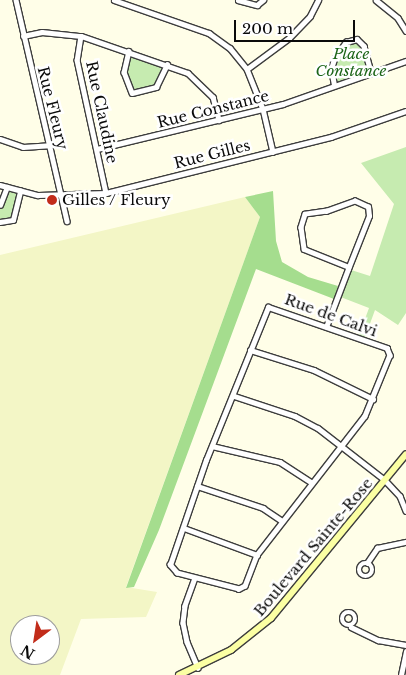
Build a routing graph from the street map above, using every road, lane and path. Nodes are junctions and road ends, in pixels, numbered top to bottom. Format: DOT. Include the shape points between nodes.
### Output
graph roads {
  1 [pos="16,0"];
  2 [pos="114,0"];
  3 [pos="238,0"];
  4 [pos="263,0"];
  5 [pos="318,0"];
  6 [pos="376,0"];
  7 [pos="406,31"];
  8 [pos="23,36"];
  9 [pos="81,36"];
  10 [pos="130,51"];
  11 [pos="406,61"];
  12 [pos="167,64"];
  13 [pos="247,69"];
  14 [pos="371,73"];
  15 [pos="334,85"];
  16 [pos="263,109"];
  17 [pos="406,111"];
  18 [pos="219,120"];
  19 [pos="0,139"];
  20 [pos="49,145"];
  21 [pos="97,149"];
  22 [pos="273,152"];
  23 [pos="0,185"];
  24 [pos="7,188"];
  25 [pos="20,191"];
  26 [pos="106,194"];
  27 [pos="61,196"];
  28 [pos="0,205"];
  29 [pos="67,221"];
  30 [pos="0,222"];
  31 [pos="349,268"];
  32 [pos="326,327"];
  33 [pos="250,350"];
  34 [pos="234,396"];
  35 [pos="373,399"];
  36 [pos="342,444"];
  37 [pos="212,446"];
  38 [pos="406,454"];
  39 [pos="385,480"];
  40 [pos="312,483"];
  41 [pos="197,486"];
  42 [pos="406,511"];
  43 [pos="282,521"];
  44 [pos="184,528"];
  45 [pos="406,542"];
  46 [pos="258,555"];
  47 [pos="367,563"];
  48 [pos="195,578"];
  49 [pos="351,627"];
  50 [pos="406,645"];
  51 [pos="406,652"];
  52 [pos="198,668"];
  53 [pos="179,675"];
  54 [pos="401,675"];
  1 -- 8 [label="street, Rue Fleury"];
  2 -- 13 [label="street" via="209,33 230,48"];
  3 -- 4 [label="street" via="257,5"];
  5 -- 13 [label="street" via="310,16 289,38"];
  6 -- 7 [label="street" via="398,18"];
  8 -- 9 [label="street" via="42,32"];
  8 -- 20 [label="street, Rue Fleury"];
  9 -- 10 [label="street"];
  9 -- 21 [label="street, Rue Claudine" via="77,60"];
  10 -- 12 [label="street"];
  10 -- 12 [label="street" via="124,72 132,93 156,88"];
  11 -- 14 [label="street, Rue Constance"];
  12 -- 18 [label="street" via="188,73 207,89 215,102"];
  13 -- 16 [label="street"];
  14 -- 15 [label="street, Rue Constance"];
  14 -- 15 [label="street" via="364,46 357,39 346,42 331,69"];
  15 -- 16 [label="street, Rue Constance"];
  16 -- 18 [label="street, Rue Constance"];
  16 -- 22 [label="street"];
  17 -- 22 [label="street, Rue Gilles" via="331,137"];
  18 -- 21 [label="street, Rue Constance"];
  19 -- 20 [label="street" via="23,147"];
  20 -- 27 [label="street, Rue Fleury"];
  21 -- 26 [label="street, Rue Claudine"];
  22 -- 26 [label="street, Rue Gilles"];
  23 -- 24 [label="street, Rue Gilles"];
  24 -- 25 [label="street, Rue Gilles"];
  24 -- 28 [label="street"];
  25 -- 27 [label="street, Rue Gilles"];
  25 -- 30 [label="street" via="13,220"];
  26 -- 27 [label="street, Rue Gilles"];
  27 -- 29 [label="street, Rue Fleury"];
  31 -- 31 [label="street" via="369,216 368,207 355,201 327,211 305,214 301,219 304,249"];
  31 -- 32 [label="street"];
  32 -- 33 [label="street, Rue de Calvi" via="268,307"];
  32 -- 35 [label="street, Rue de Calvi" via="389,351"];
  33 -- 34 [label="street, Rue de Calvi"];
  33 -- 35 [label="street" via="314,370"];
  34 -- 36 [label="street" via="295,416"];
  34 -- 37 [label="street, Rue de Calvi"];
  35 -- 36 [label="street, Rue de Calvi" via="365,416"];
  36 -- 39 [label="street"];
  36 -- 40 [label="street, Rue de Calvi"];
  37 -- 40 [label="street" via="280,462"];
  37 -- 41 [label="street, Rue de Calvi"];
  38 -- 39 [label="street, Boulevard Sainte-Rose"];
  39 -- 42 [label="street" via="400,496"];
  39 -- 52 [label="street, Boulevard Sainte-Rose" via="271,618 245,641"];
  40 -- 43 [label="street, Rue de Calvi"];
  41 -- 43 [label="street" via="263,508"];
  41 -- 44 [label="street, Rue de Calvi"];
  43 -- 46 [label="street, Rue de Calvi"];
  44 -- 46 [label="street"];
  44 -- 48 [label="street, Rue de Calvi" via="171,569"];
  45 -- 47 [label="street" via="377,548"];
  46 -- 48 [label="street, Rue de Calvi" via="242,588"];
  48 -- 52 [label="street" via="185,606 183,624"];
  49 -- 50 [label="street" via="378,640"];
  51 -- 54 [label="street"];
  52 -- 53 [label="street, Boulevard Sainte-Rose"];
}
